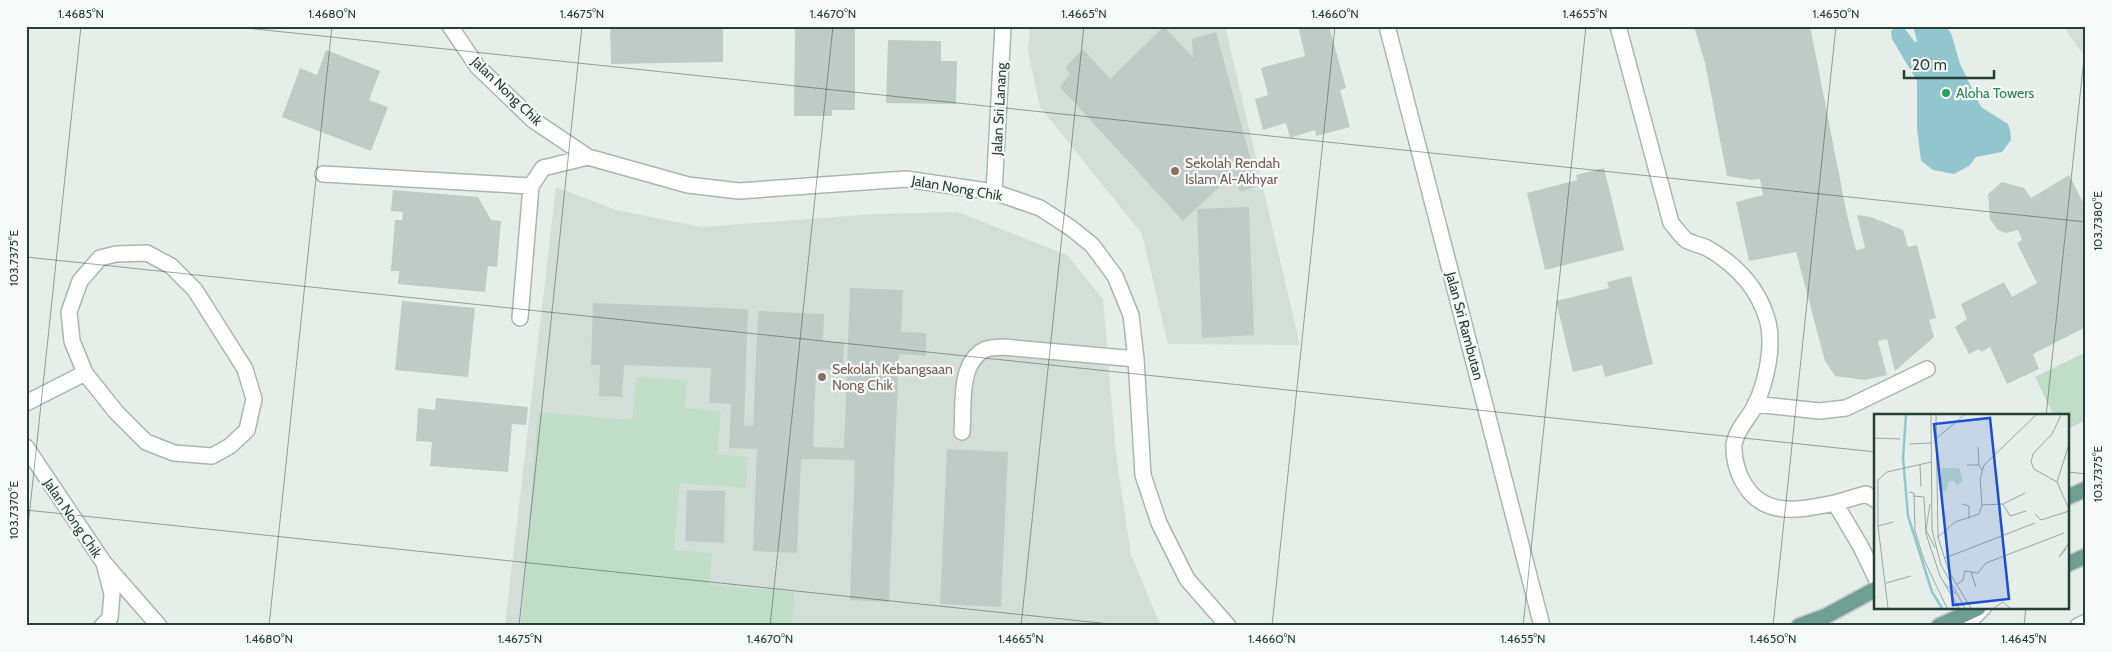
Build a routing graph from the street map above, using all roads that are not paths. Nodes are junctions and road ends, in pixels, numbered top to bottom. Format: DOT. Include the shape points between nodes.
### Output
graph roads {
  1 [pos="450,26"];
  2 [pos="1003,26"];
  3 [pos="1386,26"];
  4 [pos="1618,26"];
  5 [pos="588,157"];
  6 [pos="323,174"];
  7 [pos="531,186"];
  8 [pos="994,192"];
  9 [pos="520,318"];
  10 [pos="1136,359"];
  11 [pos="1927,370"];
  12 [pos="85,373"];
  13 [pos="26,403"];
  14 [pos="1755,404"];
  15 [pos="962,432"];
  16 [pos="26,447"];
  17 [pos="2086,489"];
  18 [pos="2070,496"];
  19 [pos="1874,499"];
  20 [pos="1835,503"];
  21 [pos="2086,556"];
  22 [pos="104,563"];
  23 [pos="2070,563"];
  24 [pos="1874,574"];
  25 [pos="1874,591"];
  26 [pos="1974,610"];
  27 [pos="1981,610"];
  28 [pos="2086,622"];
  29 [pos="102,626"];
  30 [pos="159,626"];
  31 [pos="1228,626"];
  32 [pos="1542,626"];
  33 [pos="1799,626"];
  34 [pos="1939,626"];
  35 [pos="1965,626"];
  36 [pos="2078,626"];
  1 -- 5 [label="street, Jalan Nong Chik" via="478,66 534,120"];
  2 -- 8 [label="street, Jalan Sri Lanang"];
  3 -- 32 [label="street, Jalan Sri Rambutan"];
  4 -- 14 [label="street" via="1671,223 1686,240 1707,248 1739,270 1759,297 1768,323 1771,348"];
  5 -- 7 [label="street" via="543,168"];
  5 -- 8 [label="street, Jalan Nong Chik" via="688,185 739,190 906,179"];
  6 -- 7 [label="street"];
  7 -- 9 [label="street"];
  8 -- 10 [label="street, Jalan Nong Chik" via="1040,208 1092,245 1116,276 1128,307"];
  10 -- 15 [label="street" via="1003,347 985,349 971,360 965,382"];
  10 -- 31 [label="street, Jalan Nong Chik" via="1143,475 1159,523 1187,579"];
  11 -- 14 [label="street" via="1846,408 1819,411"];
  12 -- 12 [label="street" via="116,412 146,442 174,453 212,456 230,446 247,430 254,399 245,369 195,290 171,266 147,253 100,258 80,281 69,312 72,341"];
  12 -- 13 [label="street"];
  14 -- 20 [label="street" via="1734,444 1737,472 1749,494 1767,507 1798,510"];
  16 -- 22 [label="street, Jalan Nong Chik"];
  17 -- 18 [label="main road"];
  19 -- 20 [label="street" via="1866,494"];
  20 -- 24 [label="street"];
  21 -- 23 [label="main road"];
  22 -- 29 [label="street, Jalan Nong Chik" via="112,594 110,618"];
  22 -- 30 [label="street, Jalan Nong Chik"];
  25 -- 33 [label="main road"];
  26 -- 34 [label="main road"];
  27 -- 35 [label="street"];
  28 -- 36 [label="street"];
}
